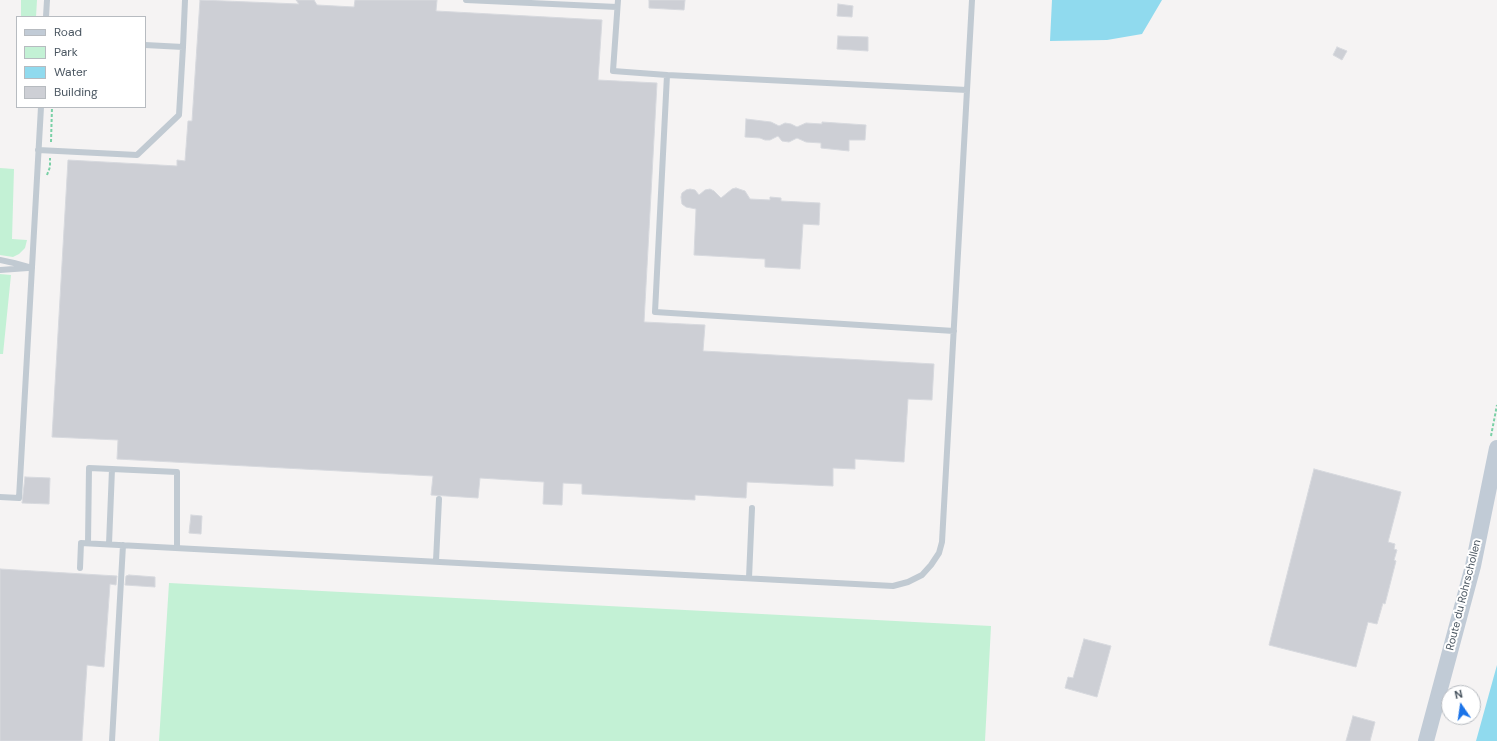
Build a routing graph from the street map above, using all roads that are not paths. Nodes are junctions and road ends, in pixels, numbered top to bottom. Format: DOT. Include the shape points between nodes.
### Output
graph roads {
  1 [pos="47,0"];
  2 [pos="185,0"];
  3 [pos="466,0"];
  4 [pos="618,0"];
  5 [pos="972,0"];
  6 [pos="617,7"];
  7 [pos="46,16"];
  8 [pos="146,45"];
  9 [pos="183,47"];
  10 [pos="667,75"];
  11 [pos="967,90"];
  12 [pos="41,108"];
  13 [pos="38,150"];
  14 [pos="0,260"];
  15 [pos="32,268"];
  16 [pos="0,270"];
  17 [pos="954,331"];
  18 [pos="1497,448"];
  19 [pos="112,469"];
  20 [pos="0,497"];
  21 [pos="439,499"];
  22 [pos="752,508"];
  23 [pos="88,543"];
  24 [pos="109,544"];
  25 [pos="123,545"];
  26 [pos="177,547"];
  27 [pos="436,561"];
  28 [pos="80,568"];
  29 [pos="749,578"];
  30 [pos="112,741"];
  31 [pos="1426,741"];
  1 -- 7 [label="lane"];
  2 -- 9 [label="lane"];
  3 -- 6 [label="lane"];
  4 -- 6 [label="lane"];
  5 -- 11 [label="lane"];
  6 -- 10 [label="lane" via="613,70"];
  8 -- 9 [label="lane"];
  9 -- 13 [label="lane" via="179,115 137,155"];
  10 -- 11 [label="lane"];
  10 -- 17 [label="lane" via="654,312"];
  11 -- 17 [label="lane"];
  12 -- 13 [label="lane"];
  13 -- 15 [label="lane"];
  14 -- 15 [label="lane"];
  15 -- 16 [label="lane"];
  15 -- 20 [label="lane" via="19,498"];
  17 -- 29 [label="lane" via="942,542 932,565 922,575 893,586"];
  18 -- 31 [label="street, Route du Rohrschollen" via="1473,566"];
  19 -- 23 [label="lane" via="89,468"];
  19 -- 24 [label="lane"];
  19 -- 26 [label="lane" via="176,472"];
  21 -- 27 [label="lane"];
  22 -- 29 [label="lane"];
  23 -- 24 [label="lane"];
  23 -- 28 [label="lane" via="81,543"];
  24 -- 25 [label="lane"];
  25 -- 26 [label="lane"];
  25 -- 30 [label="lane"];
  26 -- 27 [label="lane"];
  27 -- 29 [label="lane"];
}
